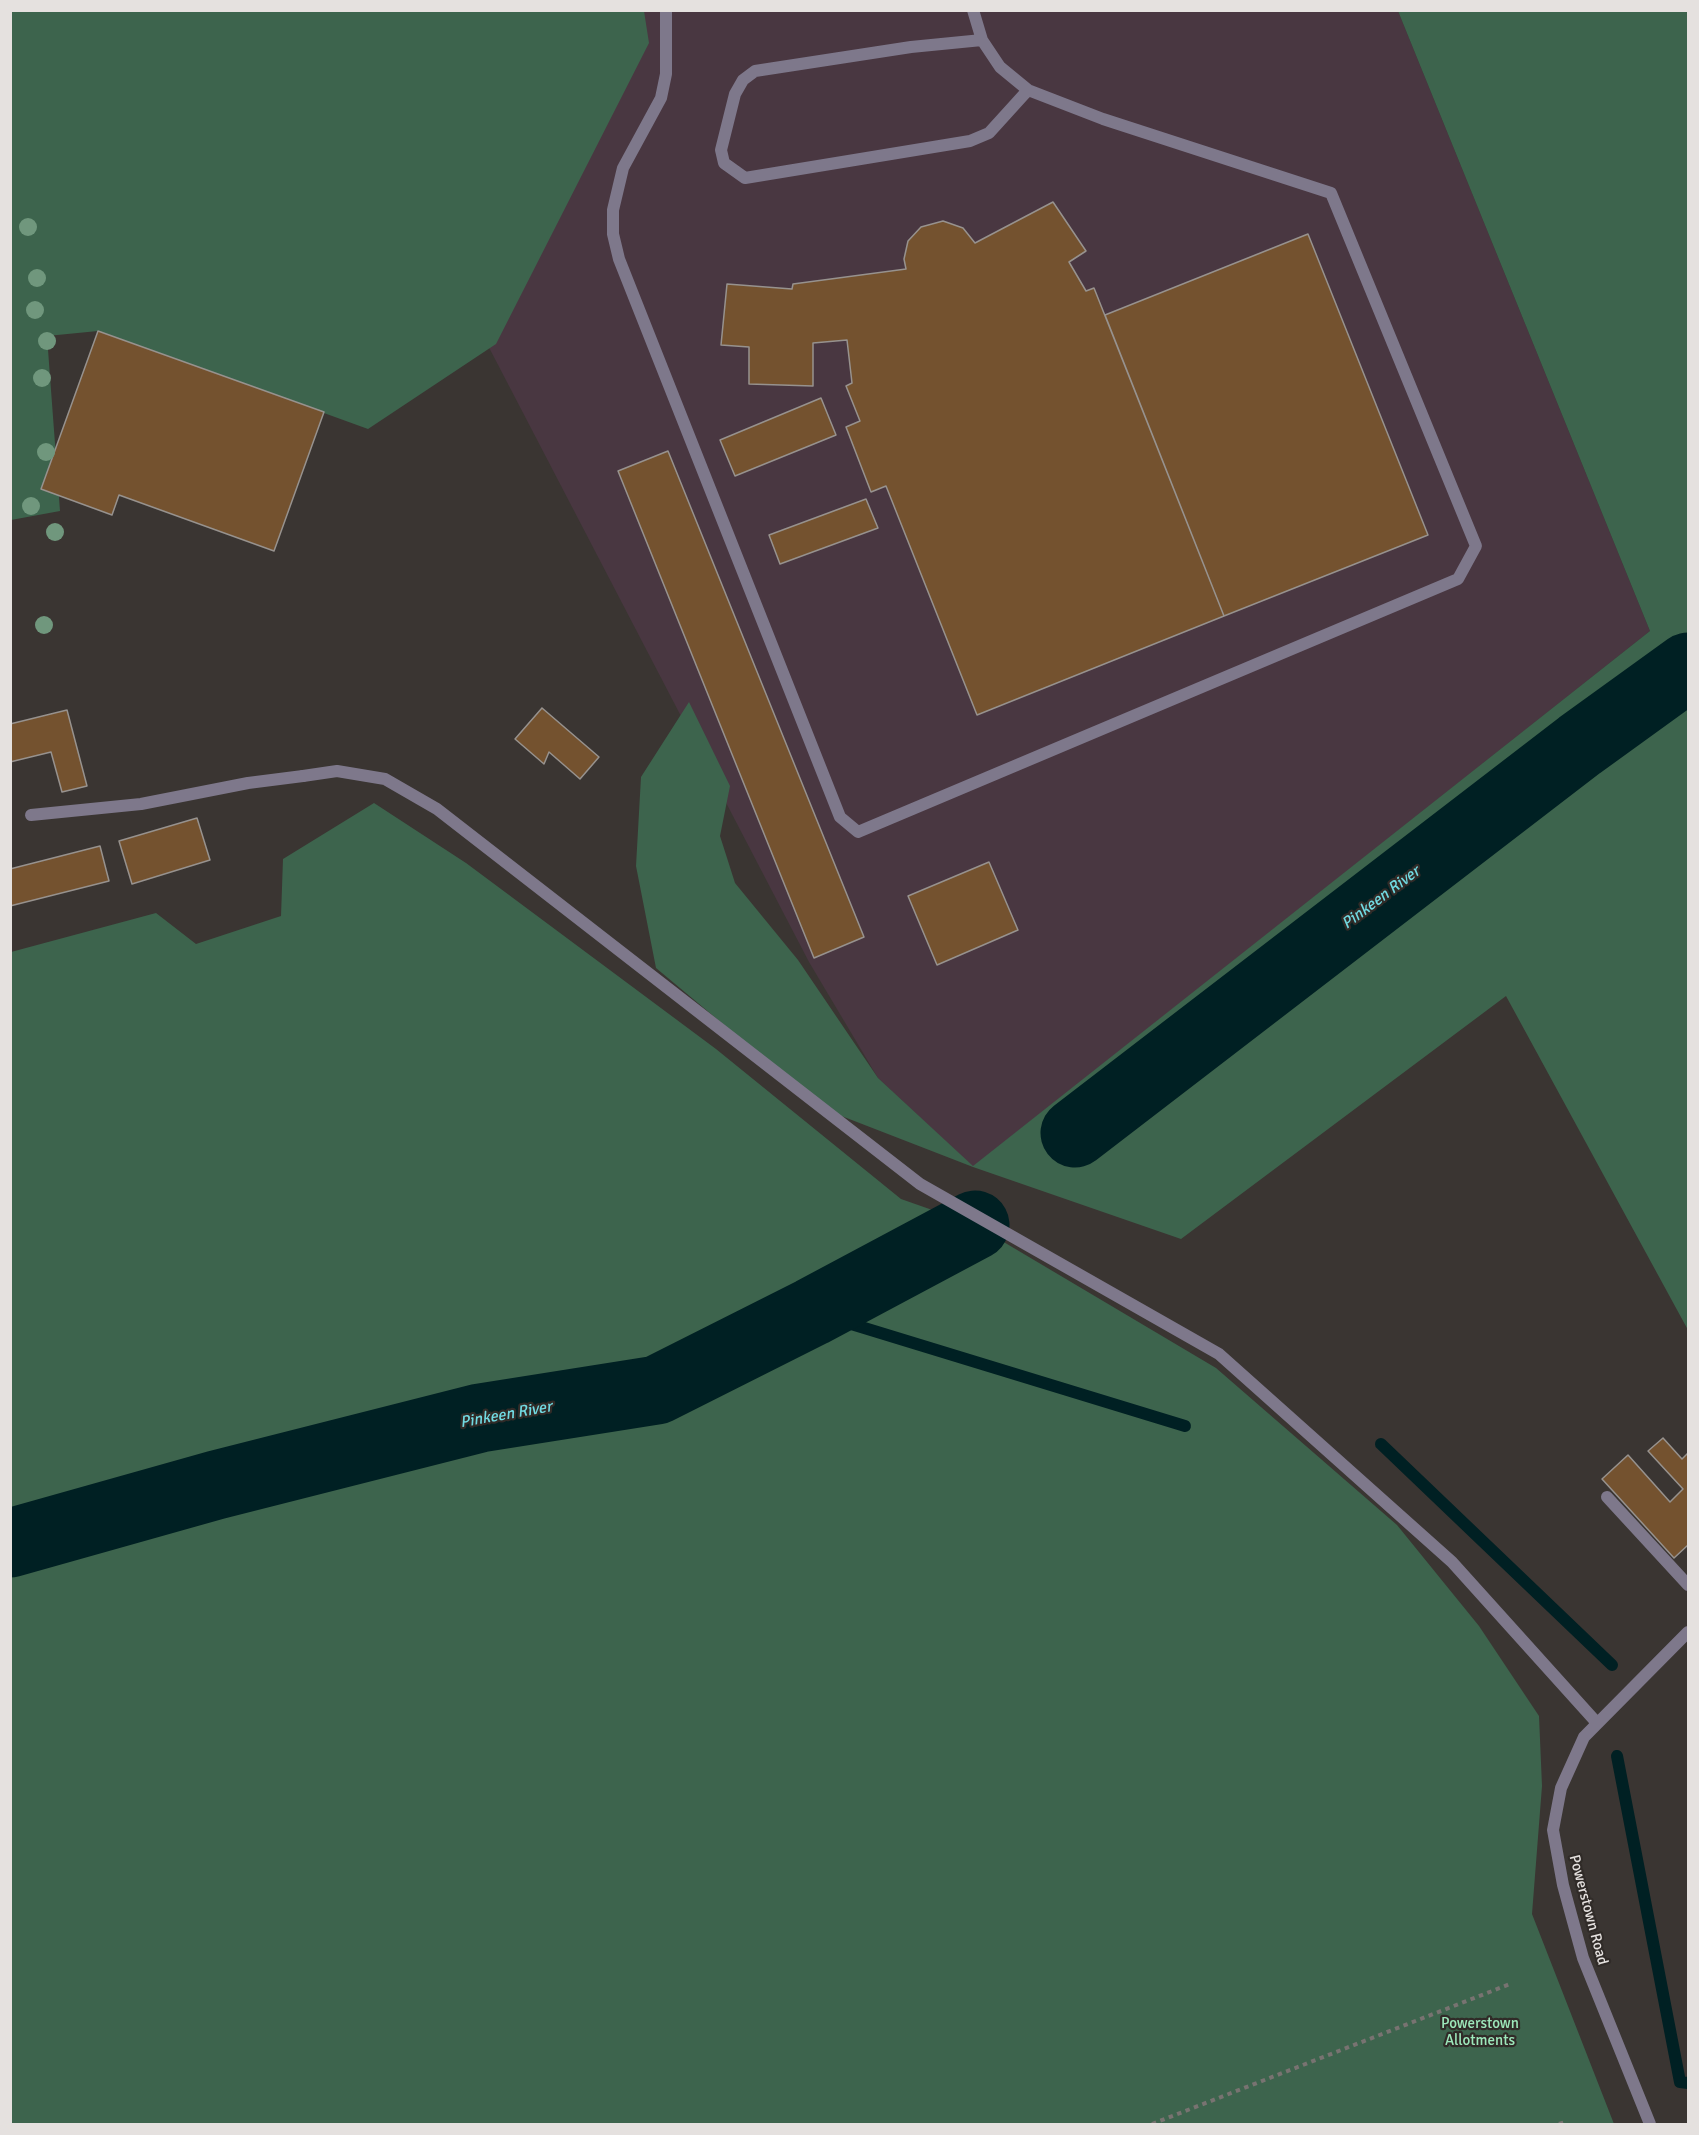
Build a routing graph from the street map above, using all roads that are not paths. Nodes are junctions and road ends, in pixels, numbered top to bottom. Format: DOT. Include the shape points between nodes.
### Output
graph roads {
  1 [pos="666,10"];
  2 [pos="973,10"];
  3 [pos="982,40"];
  4 [pos="1028,90"];
  5 [pos="31,815"];
  6 [pos="1607,1497"];
  7 [pos="1689,1585"];
  8 [pos="1689,1632"];
  9 [pos="1597,1723"];
  10 [pos="1650,2124"];
  1 -- 4 [label="street" via="666,74 661,98 623,168 613,210 613,234 619,259 840,817 858,832 1458,579 1476,546 1330,193 1103,119"];
  2 -- 3 [label="street"];
  3 -- 4 [label="street" via="1000,67"];
  3 -- 4 [label="street" via="755,71 743,80 735,94 721,150 724,163 745,178 970,141 989,133"];
  5 -- 9 [label="street" via="141,804 337,771 385,779 436,809 920,1184 1219,1354 1452,1562"];
  6 -- 7 [label="street"];
  8 -- 9 [label="street, Powerstown Road"];
  9 -- 10 [label="street, Powerstown Road" via="1584,1737 1561,1788 1553,1830 1583,1958"];
}
